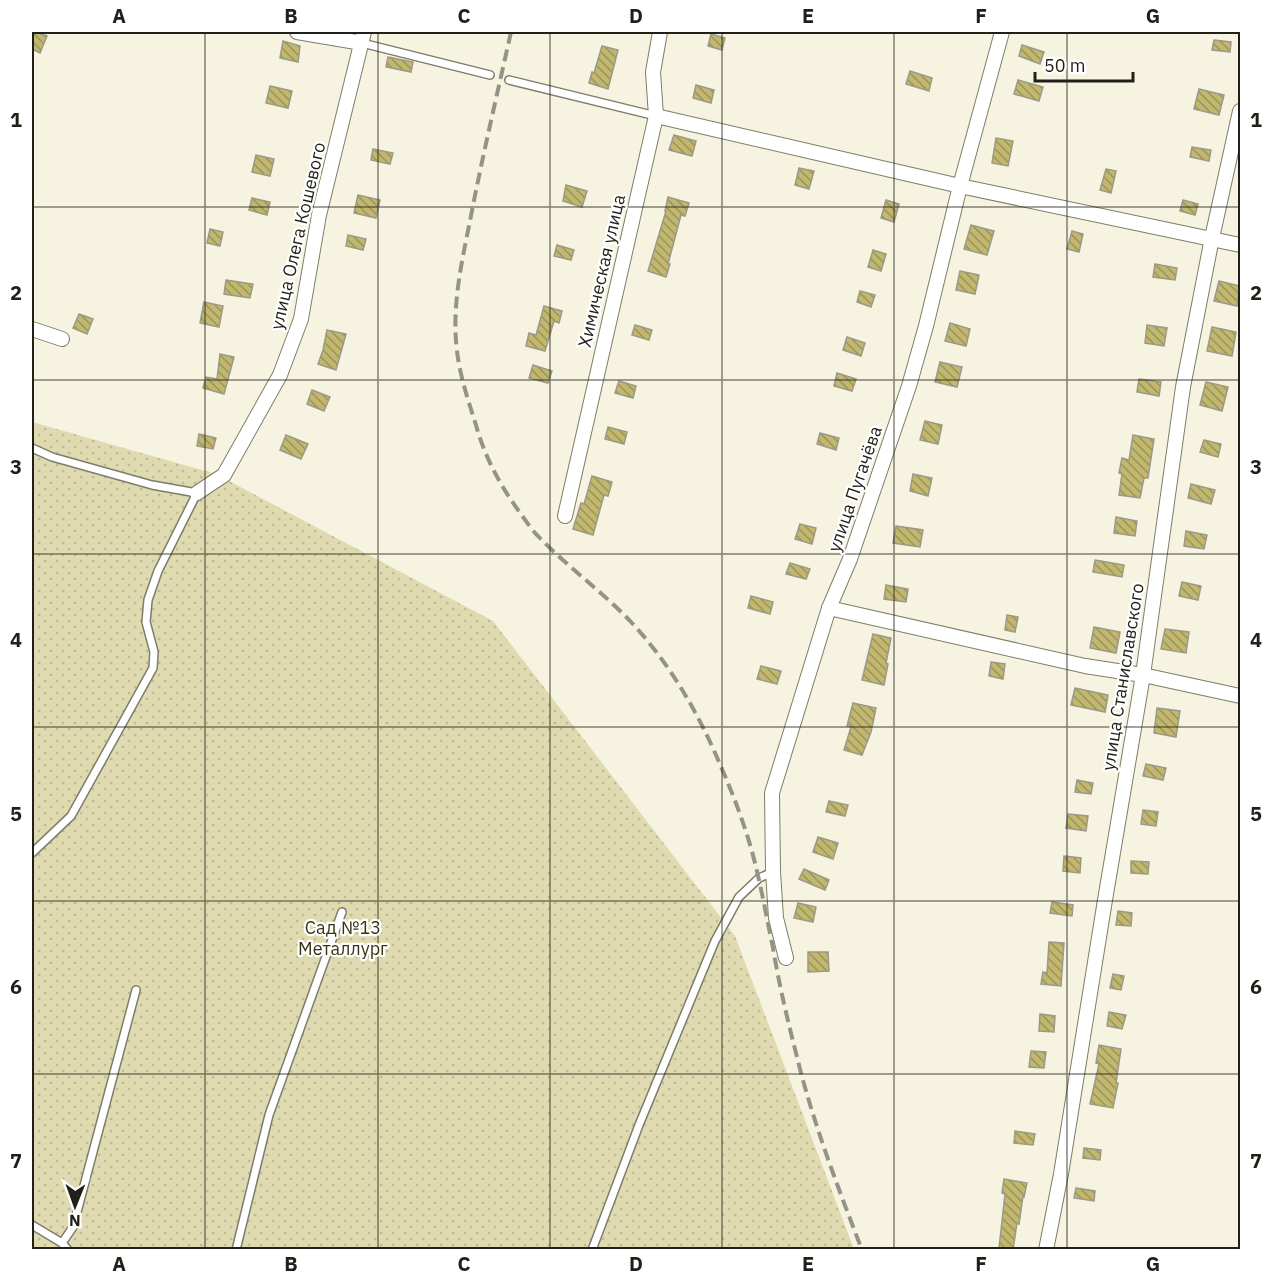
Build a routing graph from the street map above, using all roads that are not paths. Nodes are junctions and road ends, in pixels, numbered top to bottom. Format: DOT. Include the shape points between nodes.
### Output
graph roads {
  1 [pos="297,32"];
  2 [pos="660,32"];
  3 [pos="1002,32"];
  4 [pos="363,38"];
  5 [pos="490,75"];
  6 [pos="509,80"];
  7 [pos="1240,111"];
  8 [pos="656,116"];
  9 [pos="960,186"];
  10 [pos="1212,238"];
  11 [pos="1240,245"];
  12 [pos="32,330"];
  13 [pos="62,339"];
  14 [pos="32,448"];
  15 [pos="198,493"];
  16 [pos="565,516"];
  17 [pos="830,608"];
  18 [pos="1143,675"];
  19 [pos="1240,696"];
  20 [pos="32,853"];
  21 [pos="773,872"];
  22 [pos="342,912"];
  23 [pos="786,958"];
  24 [pos="136,990"];
  25 [pos="32,1225"];
  26 [pos="62,1243"];
  27 [pos="68,1250"];
  28 [pos="236,1250"];
  29 [pos="592,1250"];
  30 [pos="1046,1250"];
  1 -- 4 [label="street"];
  2 -- 8 [label="street, Химическая улица" via="653,72"];
  3 -- 9 [label="street, улица Пугачёва"];
  4 -- 5 [label="lane"];
  4 -- 15 [label="street, улица Олега Кошевого" via="320,215 301,318 280,375 224,475"];
  6 -- 8 [label="lane"];
  7 -- 10 [label="street, улица Станиславского"];
  8 -- 9 [label="street"];
  8 -- 16 [label="street, Химическая улица"];
  9 -- 10 [label="street"];
  9 -- 17 [label="street, улица Пугачёва" via="909,386"];
  10 -- 11 [label="street"];
  10 -- 18 [label="street, улица Станиславского" via="1184,387"];
  12 -- 13 [label="street"];
  14 -- 15 [label="lane" via="152,485"];
  15 -- 20 [label="lane" via="147,600 153,668 71,816"];
  17 -- 18 [label="street" via="1085,666"];
  17 -- 21 [label="street, улица Пугачёва" via="772,793"];
  18 -- 19 [label="street"];
  18 -- 30 [label="street, улица Станиславского"];
  21 -- 23 [label="street, улица Пугачёва" via="776,918"];
  21 -- 29 [label="lane" via="739,897 715,941"];
  22 -- 28 [label="lane" via="268,1115"];
  24 -- 26 [label="lane" via="73,1227"];
  25 -- 26 [label="lane"];
  26 -- 27 [label="lane"];
}
